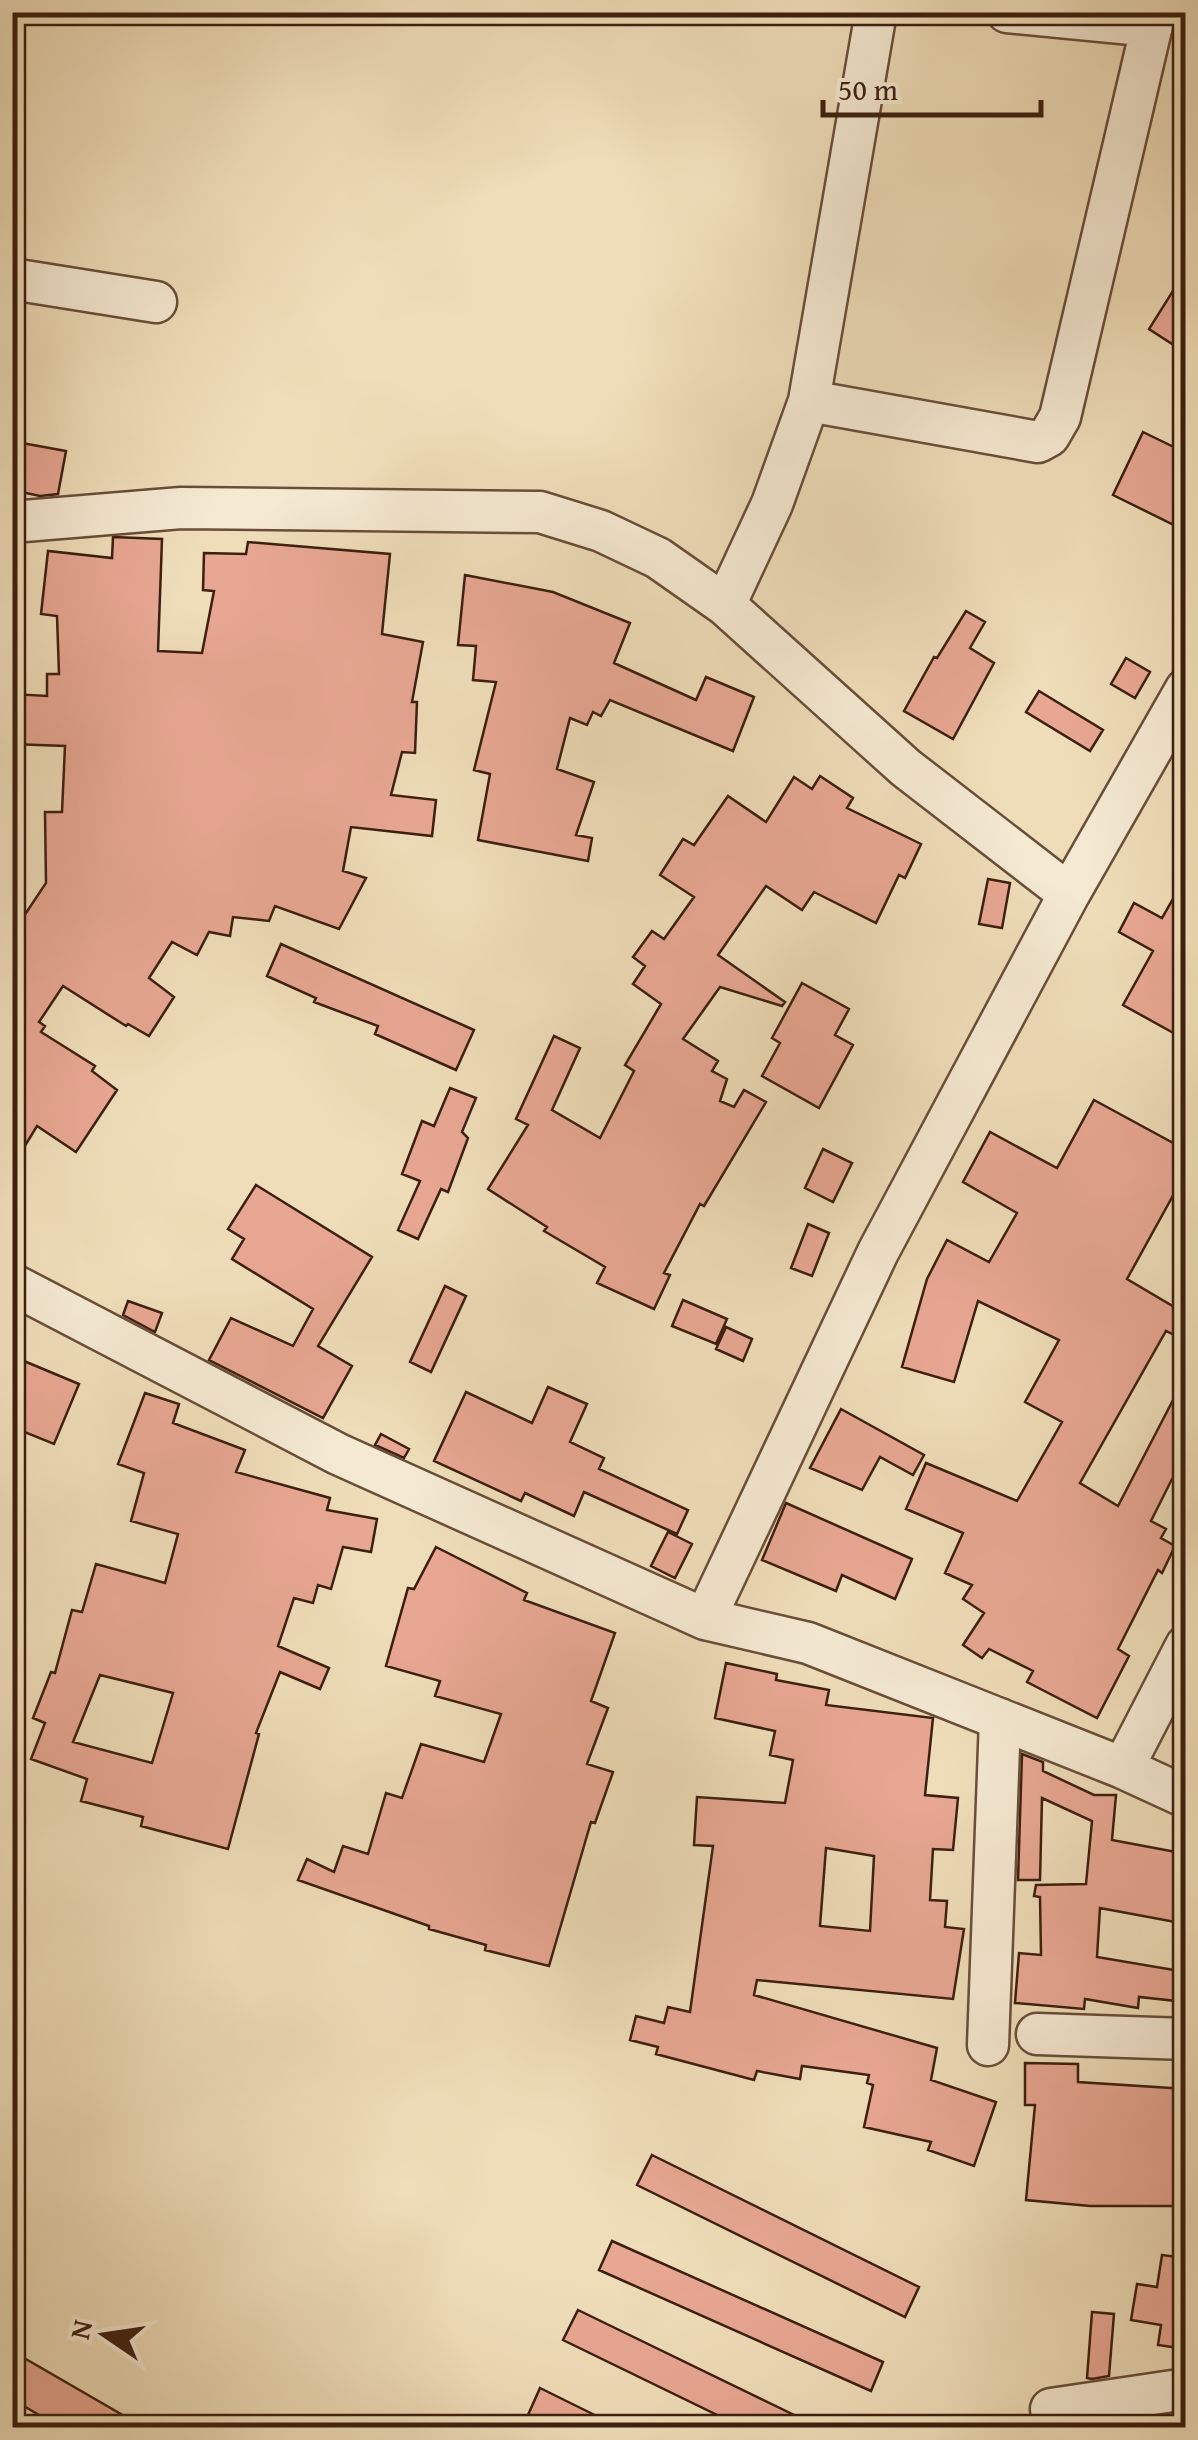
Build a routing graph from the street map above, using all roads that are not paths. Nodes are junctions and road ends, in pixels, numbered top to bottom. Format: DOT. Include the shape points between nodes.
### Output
graph roads {
  1 [pos="876,12"];
  2 [pos="1007,12"];
  3 [pos="1154,19"];
  4 [pos="12,279"];
  5 [pos="156,302"];
  6 [pos="809,401"];
  7 [pos="12,522"];
  8 [pos="725,606"];
  9 [pos="1186,690"];
  10 [pos="1069,894"];
  11 [pos="12,1284"];
  12 [pos="706,1619"];
  13 [pos="1186,1646"];
  14 [pos="1000,1719"];
  15 [pos="1123,1768"];
  16 [pos="1186,1797"];
  17 [pos="1038,2034"];
  18 [pos="1186,2039"];
  19 [pos="988,2045"];
  20 [pos="1186,2389"];
  21 [pos="1051,2409"];
  1 -- 6 [label="street"];
  2 -- 3 [label="street"];
  3 -- 6 [label="street" via="1060,417 1049,436 1038,442"];
  4 -- 5 [label="street"];
  6 -- 8 [label="street"];
  7 -- 8 [label="street" via="181,508 540,512 658,558"];
  8 -- 10 [label="street" via="906,768"];
  9 -- 10 [label="street"];
  10 -- 12 [label="street" via="878,1252"];
  11 -- 12 [label="street" via="338,1454"];
  12 -- 14 [label="street" via="808,1643"];
  13 -- 15 [label="street"];
  14 -- 15 [label="street"];
  14 -- 19 [label="street"];
  15 -- 16 [label="street"];
  17 -- 18 [label="street"];
  20 -- 21 [label="street"];
}
